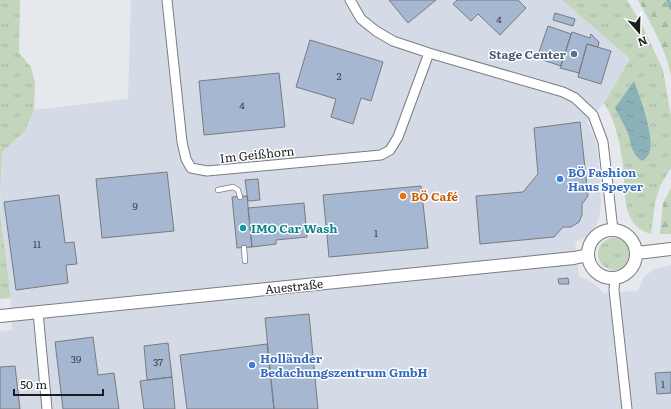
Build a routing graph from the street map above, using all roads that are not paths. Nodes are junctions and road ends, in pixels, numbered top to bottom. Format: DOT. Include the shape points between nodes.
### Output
graph roads {
  1 [pos="167,0"];
  2 [pos="350,0"];
  3 [pos="429,53"];
  4 [pos="218,190"];
  5 [pos="240,197"];
  6 [pos="613,230"];
  7 [pos="244,248"];
  8 [pos="671,249"];
  9 [pos="637,253"];
  10 [pos="588,255"];
  11 [pos="245,261"];
  12 [pos="615,278"];
  13 [pos="38,312"];
  14 [pos="0,316"];
  15 [pos="47,409"];
  16 [pos="627,409"];
  1 -- 3 [label="street, Im Geißhorn" via="182,142 191,168 207,171 381,154 390,150 398,137"];
  2 -- 3 [label="street" via="361,19 376,32"];
  3 -- 6 [label="street" via="563,92 575,98 593,115 603,142"];
  4 -- 5 [label="lane" via="233,187 238,190"];
  6 -- 9 [label="street" via="625,233 631,238"];
  6 -- 10 [label="street" via="598,234 592,241"];
  7 -- 11 [label="lane"];
  8 -- 9 [label="street"];
  9 -- 12 [label="street" via="632,268"];
  10 -- 12 [label="street" via="590,264 596,272 608,278"];
  10 -- 13 [label="street, Auestraße"];
  12 -- 16 [label="street" via="614,290"];
  13 -- 14 [label="street, Auestraße"];
  13 -- 15 [label="street"];
}
